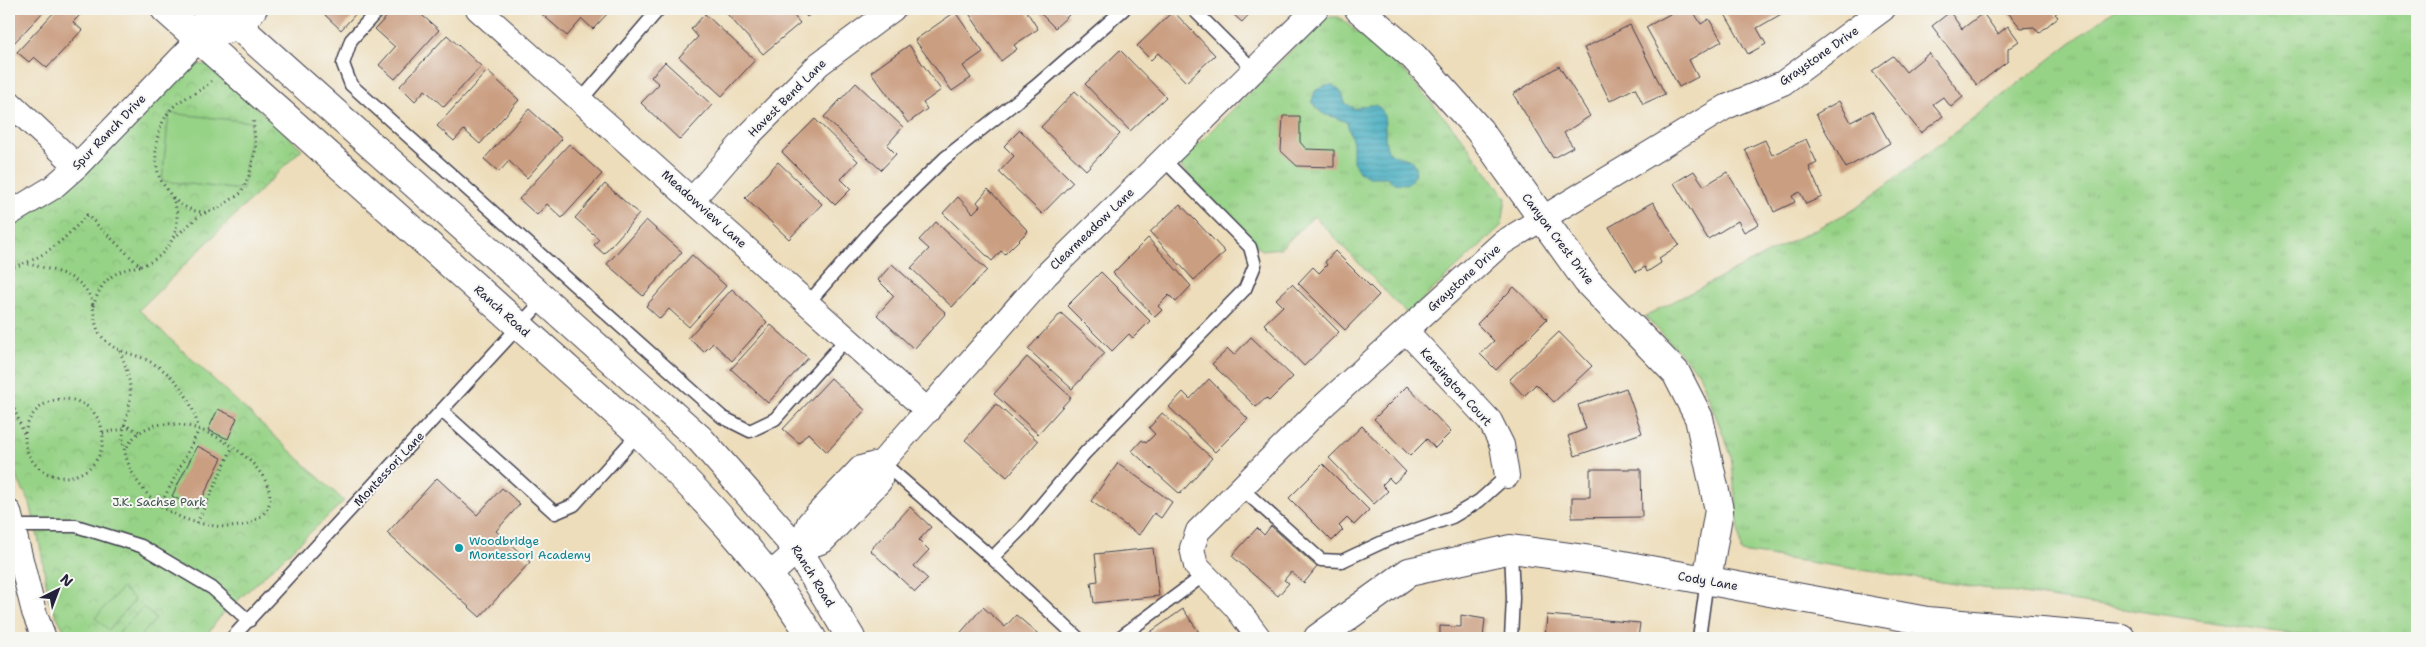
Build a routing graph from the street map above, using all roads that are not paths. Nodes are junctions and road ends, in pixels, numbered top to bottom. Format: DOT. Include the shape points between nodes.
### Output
graph roads {
  1 [pos="165,9"];
  2 [pos="206,9"];
  3 [pos="219,9"];
  4 [pos="379,9"];
  5 [pos="478,9"];
  6 [pos="659,9"];
  7 [pos="893,9"];
  8 [pos="1124,9"];
  9 [pos="1193,9"];
  10 [pos="1316,9"];
  11 [pos="1359,9"];
  12 [pos="1883,9"];
  13 [pos="248,18"];
  14 [pos="199,39"];
  15 [pos="1254,70"];
  16 [pos="581,100"];
  17 [pos="9,102"];
  18 [pos="1164,160"];
  19 [pos="77,166"];
  20 [pos="693,200"];
  21 [pos="9,214"];
  22 [pos="1541,219"];
  23 [pos="545,298"];
  24 [pos="809,302"];
  25 [pos="520,327"];
  26 [pos="1406,331"];
  27 [pos="848,337"];
  28 [pos="442,411"];
  29 [pos="928,411"];
  30 [pos="639,433"];
  31 [pos="882,462"];
  32 [pos="1507,476"];
  33 [pos="1242,488"];
  34 [pos="10,521"];
  35 [pos="1511,549"];
  36 [pos="798,550"];
  37 [pos="992,558"];
  38 [pos="770,575"];
  39 [pos="1204,575"];
  40 [pos="1707,580"];
  41 [pos="249,621"];
  42 [pos="44,638"];
  43 [pos="232,638"];
  44 [pos="812,638"];
  45 [pos="851,638"];
  46 [pos="1078,638"];
  47 [pos="1119,638"];
  48 [pos="1259,638"];
  49 [pos="1318,638"];
  50 [pos="1511,638"];
  51 [pos="1699,638"];
  52 [pos="2121,638"];
  1 -- 14 [label="main road, Ranch Road"];
  2 -- 14 [label="street"];
  3 -- 13 [label="main road, Ranch Road"];
  4 -- 27 [label="lane" via="352,40 343,64 351,85 722,417 750,431 775,418"];
  5 -- 16 [label="street, Meadowview Lane"];
  6 -- 16 [label="lane"];
  7 -- 20 [label="street, Havest Bend Lane" via="819,64"];
  8 -- 24 [label="lane" via="1036,86 945,158 878,224"];
  9 -- 15 [label="lane"];
  10 -- 15 [label="street, Clearmeadow Lane"];
  11 -- 22 [label="main road, Canyon Crest Drive" via="1414,57 1479,130"];
  12 -- 22 [label="street, Graystone Drive" via="1783,83 1726,107"];
  13 -- 14 [label="street"];
  13 -- 23 [label="main road, Ranch Road"];
  14 -- 19 [label="street, Spur Ranch Drive"];
  14 -- 25 [label="main road, Ranch Road"];
  15 -- 18 [label="street, Clearmeadow Lane"];
  16 -- 20 [label="street, Meadowview Lane"];
  17 -- 19 [label="street"];
  18 -- 29 [label="street, Clearmeadow Lane" via="1046,274"];
  18 -- 37 [label="lane" via="1250,247 1255,265 1245,289 1086,453"];
  19 -- 21 [label="street, Spur Ranch Drive" via="45,193"];
  20 -- 24 [label="street, Meadowview Lane"];
  22 -- 26 [label="street, Graystone Drive" via="1502,243"];
  22 -- 40 [label="main road, Canyon Crest Drive" via="1586,281 1676,373 1699,418 1719,510"];
  23 -- 25 [label="lane, Montessori Lane"];
  23 -- 36 [label="main road, Ranch Road" via="700,439"];
  24 -- 27 [label="street, Meadowview Lane"];
  25 -- 28 [label="lane, Montessori Lane"];
  25 -- 30 [label="main road, Ranch Road"];
  26 -- 32 [label="street, Kensington Court" via="1490,421 1502,445"];
  26 -- 33 [label="street, Graystone Drive" via="1322,407"];
  27 -- 29 [label="street, Meadowview Lane"];
  28 -- 30 [label="lane" via="555,513 574,505"];
  28 -- 41 [label="lane, Montessori Lane"];
  29 -- 31 [label="street, Clearmeadow Lane"];
  30 -- 38 [label="main road, Ranch Road" via="713,507"];
  31 -- 36 [label="street, Clearmeadow Lane" via="861,468 808,523"];
  31 -- 37 [label="lane"];
  32 -- 33 [label="lane" via="1479,501 1452,517 1387,540 1342,561 1321,560"];
  33 -- 39 [label="street, Graystone Drive" via="1198,531 1192,548 1196,566"];
  34 -- 41 [label="lane" via="76,526 141,546 212,588"];
  34 -- 42 [label="street"];
  35 -- 40 [label="main road, Cody Lane"];
  35 -- 49 [label="main road, Cody Lane" via="1409,572"];
  35 -- 50 [label="lane"];
  36 -- 38 [label="street, Clearmeadow Lane"];
  36 -- 45 [label="main road, Ranch Road"];
  37 -- 46 [label="lane"];
  38 -- 44 [label="main road, Ranch Road"];
  39 -- 47 [label="lane"];
  39 -- 48 [label="street, Graystone Drive" via="1235,606"];
  40 -- 51 [label="lane"];
  40 -- 52 [label="main road, Cody Lane" via="1927,621"];
  41 -- 43 [label="lane, Montessori Lane"];
}
